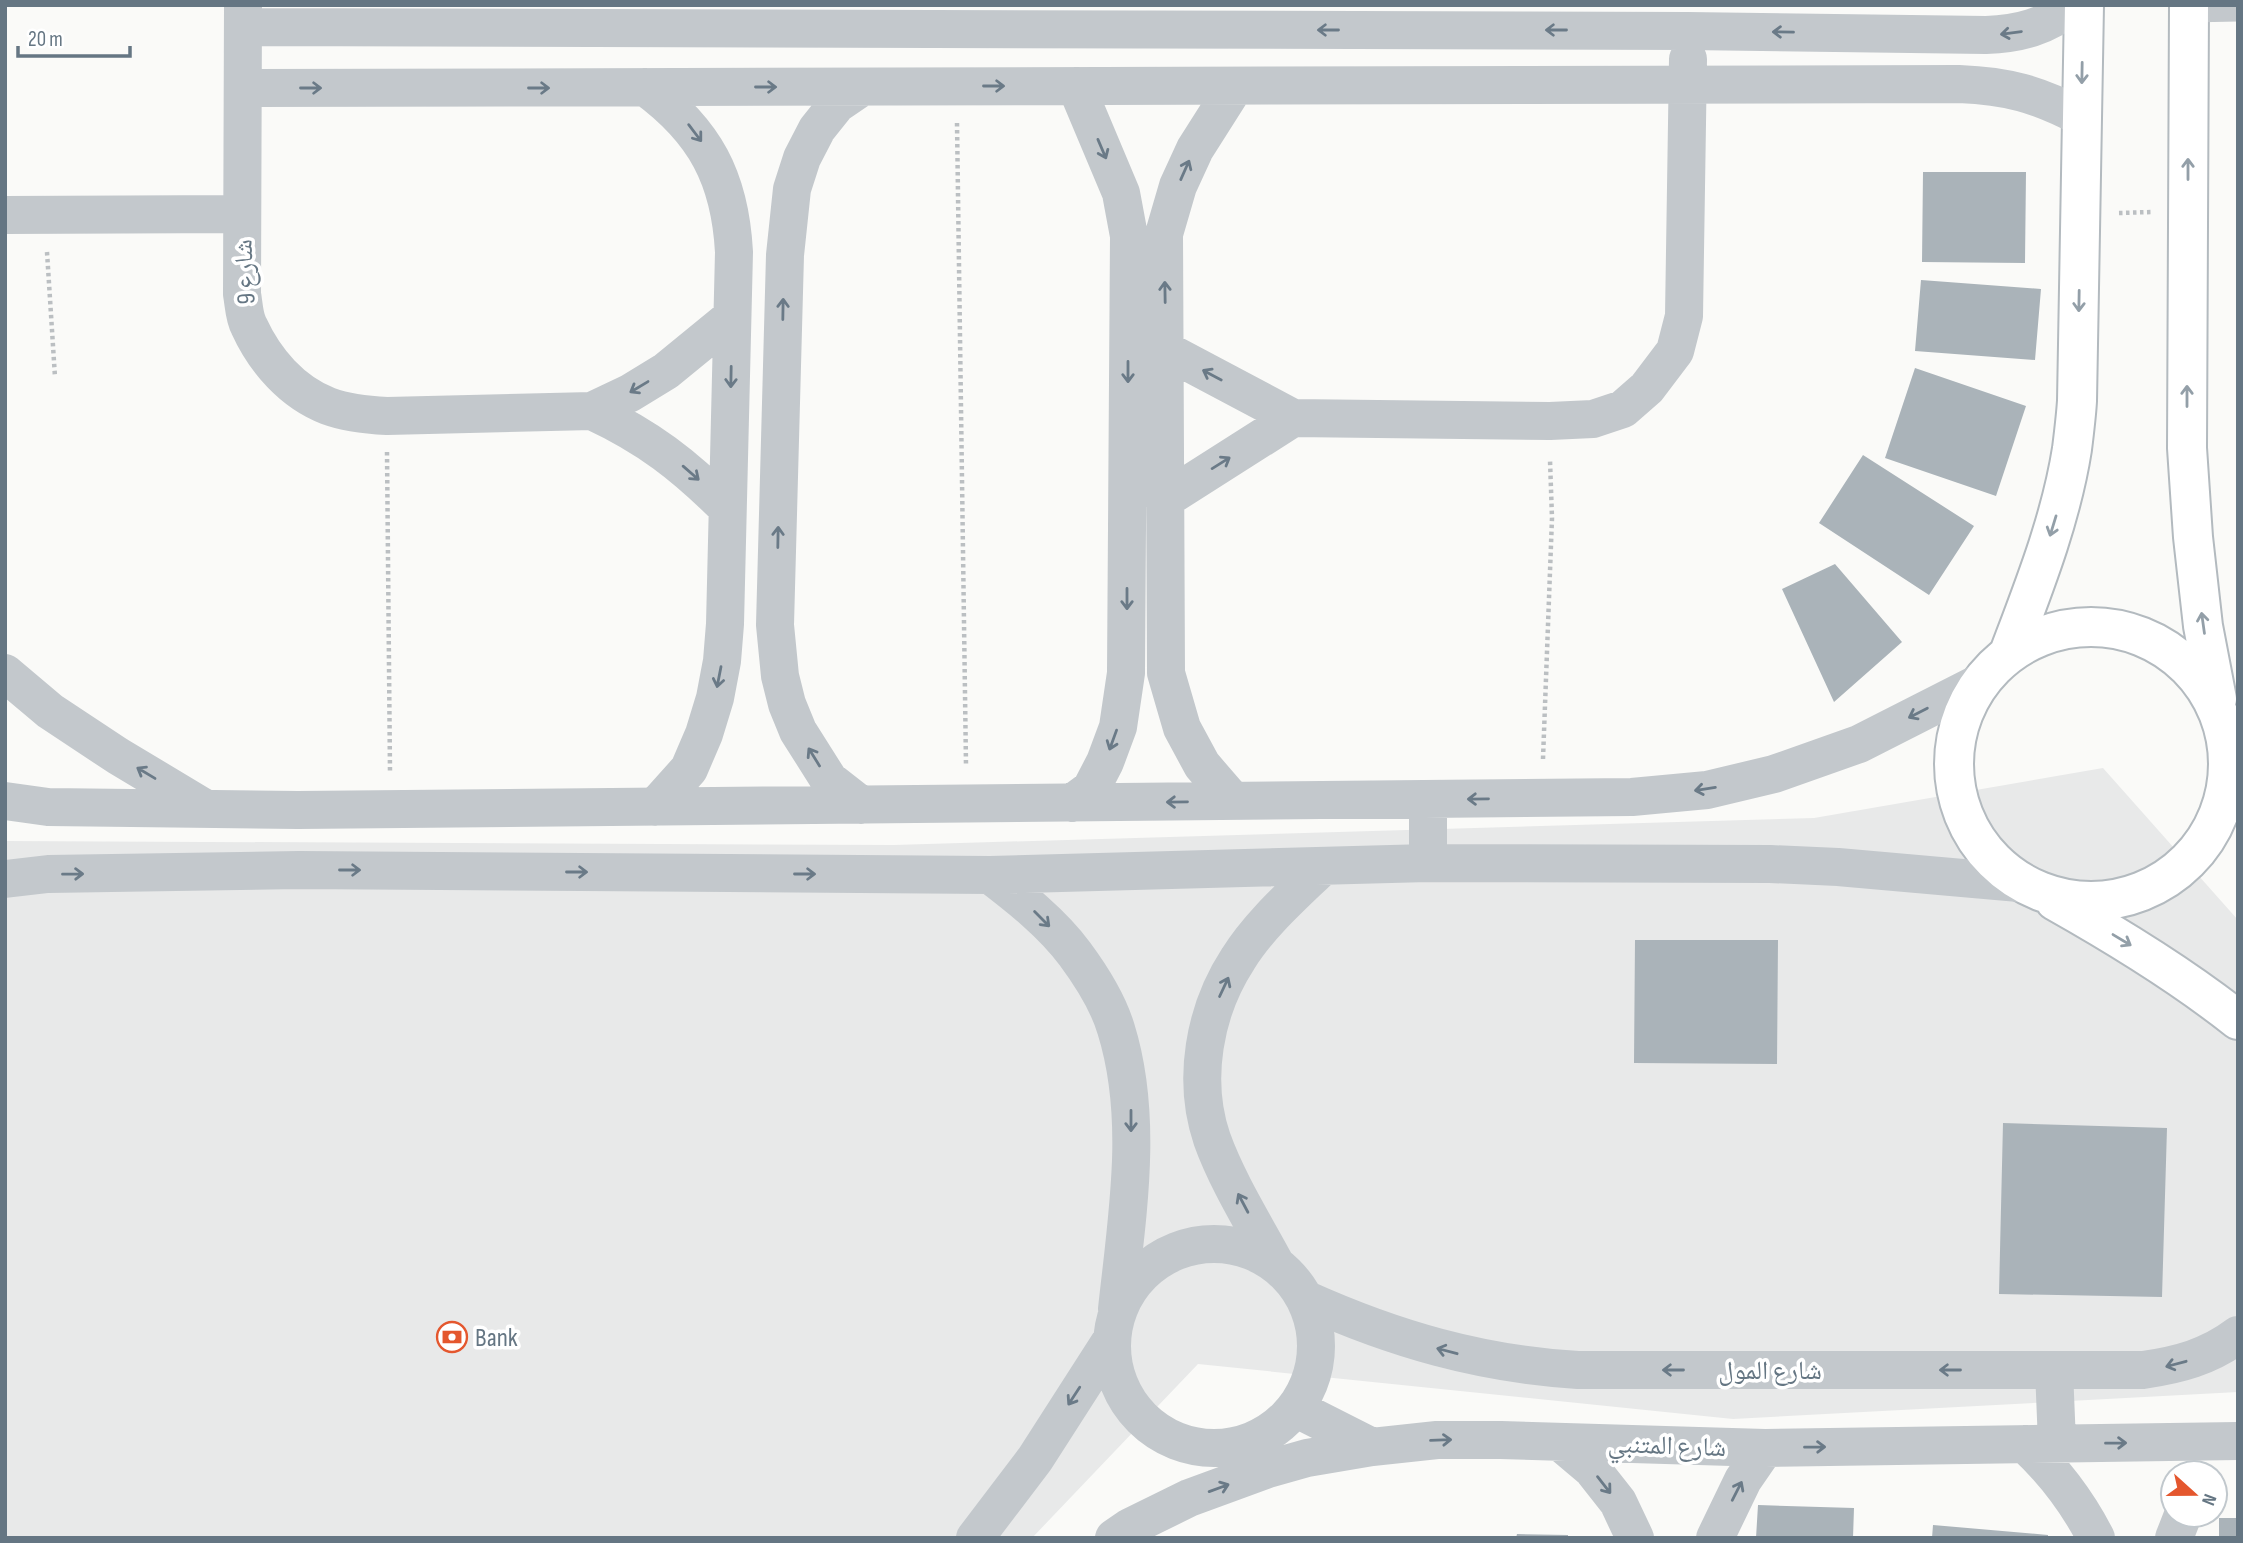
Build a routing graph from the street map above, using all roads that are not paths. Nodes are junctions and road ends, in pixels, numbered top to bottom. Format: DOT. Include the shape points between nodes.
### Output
graph roads {
  1 [pos="2072,5"];
  2 [pos="2084,5"];
  3 [pos="2189,8"];
  4 [pos="2238,11"];
  5 [pos="243,16"];
  6 [pos="1129,17"];
  7 [pos="1688,18"];
  8 [pos="953,29"];
  9 [pos="1689,84"];
  10 [pos="957,86"];
  11 [pos="1076,86"];
  12 [pos="1235,86"];
  13 [pos="645,87"];
  14 [pos="862,87"];
  15 [pos="243,88"];
  16 [pos="2081,117"];
  17 [pos="242,214"];
  18 [pos="5,215"];
  19 [pos="1147,235"];
  20 [pos="734,252"];
  21 [pos="785,255"];
  22 [pos="732,317"];
  23 [pos="1165,350"];
  24 [pos="592,411"];
  25 [pos="1293,418"];
  26 [pos="1164,500"];
  27 [pos="727,508"];
  28 [pos="725,624"];
  29 [pos="775,625"];
  30 [pos="2009,653"];
  31 [pos="5,673"];
  32 [pos="1126,673"];
  33 [pos="1166,673"];
  34 [pos="1979,682"];
  35 [pos="2220,714"];
  36 [pos="2233,763"];
  37 [pos="1428,800"];
  38 [pos="5,801"];
  39 [pos="1233,801"];
  40 [pos="1072,803"];
  41 [pos="861,805"];
  42 [pos="655,807"];
  43 [pos="204,808"];
  44 [pos="298,810"];
  45 [pos="1428,863"];
  46 [pos="1321,868"];
  47 [pos="299,870"];
  48 [pos="990,875"];
  49 [pos="5,879"];
  50 [pos="2030,888"];
  51 [pos="2238,1020"];
  52 [pos="1275,1263"];
  53 [pos="1305,1298"];
  54 [pos="1114,1326"];
  55 [pos="2238,1335"];
  56 [pos="2054,1370"];
  57 [pos="1295,1408"];
  58 [pos="2238,1441"];
  59 [pos="1560,1442"];
  60 [pos="2041,1443"];
  61 [pos="1192,1447"];
  62 [pos="1373,1447"];
  63 [pos="1765,1448"];
  64 [pos="1167,1509"];
  65 [pos="975,1538"];
  66 [pos="1114,1538"];
  67 [pos="1635,1538"];
  68 [pos="1715,1538"];
  69 [pos="2096,1538"];
  1 -- 7 [label="street, one-way" via="2050,20 2008,34"];
  2 -- 16 [label="street, one-way"];
  3 -- 4 [label="lane"];
  35 -- 3 [label="street, one-way" via="2200,601 2187,448"];
  5 -- 8 [label="street"];
  5 -- 15 [label="street, شارع 9"];
  7 -- 6 [label="street, one-way"];
  6 -- 8 [label="street"];
  7 -- 9 [label="street"];
  8 -- 10 [label="street"];
  9 -- 12 [label="street"];
  9 -- 16 [label="street" via="1991,85 2053,102"];
  9 -- 25 [label="street" via="1684,316 1675,351 1647,388 1623,409 1593,419 1550,421"];
  10 -- 11 [label="street, one-way"];
  10 -- 14 [label="street"];
  11 -- 12 [label="street"];
  11 -- 19 [label="street, one-way" via="1121,192"];
  19 -- 12 [label="street, one-way"];
  13 -- 14 [label="street, one-way"];
  15 -- 13 [label="street, one-way"];
  13 -- 20 [label="street, one-way" via="687,123 718,170 729,206"];
  14 -- 21 [label="street" via="837,104 802,158 792,189"];
  15 -- 17 [label="street, شارع 9"];
  16 -- 30 [label="street, one-way" via="2077,401 2072,451 2061,500"];
  17 -- 18 [label="street"];
  17 -- 24 [label="street, شارع 9" via="242,294 247,324 279,373 302,393 357,414 387,416"];
  23 -- 19 [label="street, one-way"];
  19 -- 32 [label="street, one-way"];
  20 -- 21 [label="street"];
  20 -- 22 [label="street"];
  29 -- 21 [label="street, one-way"];
  22 -- 24 [label="street, شارع 9, one-way" via="666,371"];
  22 -- 27 [label="street, one-way"];
  25 -- 23 [label="street, one-way"];
  23 -- 26 [label="street"];
  24 -- 27 [label="street, شارع 9, one-way" via="651,442"];
  26 -- 25 [label="street, one-way"];
  26 -- 33 [label="street"];
  27 -- 28 [label="street"];
  28 -- 29 [label="street"];
  28 -- 42 [label="street, one-way" via="715,698 704,734 689,769"];
  41 -- 29 [label="street, one-way" via="829,780 798,731 780,676"];
  30 -- 34 [label="street"];
  30 -- 35 [label="street" via="2046,633 2088,625 2130,631 2168,649 2199,677"];
  43 -- 31 [label="street, one-way" via="50,710"];
  32 -- 33 [label="street"];
  32 -- 40 [label="street, one-way" via="1118,727 1105,762 1091,789"];
  33 -- 39 [label="street" via="1182,728 1202,765"];
  34 -- 37 [label="street, one-way" via="1859,744 1774,774 1707,790 1632,797"];
  34 -- 50 [label="street" via="1961,717 1953,754 1955,792 1968,828 1990,859"];
  35 -- 36 [label="street"];
  36 -- 50 [label="street" via="2211,831 2188,863 2156,886 2119,900 2079,902"];
  37 -- 39 [label="street"];
  37 -- 45 [label="street"];
  38 -- 43 [label="street" via="48,807"];
  39 -- 40 [label="street, one-way"];
  40 -- 41 [label="street"];
  41 -- 42 [label="street"];
  42 -- 44 [label="street"];
  43 -- 44 [label="street"];
  44 -- 47 [label="street"];
  45 -- 46 [label="street"];
  45 -- 50 [label="street" via="1770,864"];
  46 -- 48 [label="street"];
  52 -- 46 [label="street, one-way" via="1212,1139 1203,1102 1202,1064 1208,1026 1238,959"];
  47 -- 48 [label="street, one-way"];
  49 -- 47 [label="street, one-way" via="48,874"];
  48 -- 54 [label="street, one-way" via="1035,911 1074,953 1098,988 1115,1027 1131,1110 1126,1233"];
  50 -- 51 [label="street, one-way" via="2156,961"];
  52 -- 53 [label="street"];
  52 -- 54 [label="street" via="1247,1248 1215,1243 1184,1248 1154,1262 1132,1285"];
  56 -- 53 [label="street, شارع المول, one-way" via="1578,1370 1533,1366 1410,1341"];
  53 -- 57 [label="street" via="1314,1326 1316,1355 1310,1383"];
  54 -- 61 [label="street" via="1113,1368 1129,1403 1164,1437"];
  54 -- 65 [label="street, one-way" via="1035,1459"];
  55 -- 56 [label="street, شارع المول, one-way" via="2203,1356 2174,1366"];
  56 -- 60 [label="street"];
  57 -- 61 [label="street" via="1275,1429 1249,1443 1221,1449"];
  57 -- 62 [label="street"];
  60 -- 58 [label="street, شارع المتنبي, one-way"];
  62 -- 59 [label="street, شارع المتنبي, one-way" via="1437,1440"];
  59 -- 63 [label="street, شارع المتنبي"];
  59 -- 67 [label="street, one-way" via="1592,1469 1618,1502"];
  63 -- 60 [label="street, شارع المتنبي, one-way"];
  60 -- 69 [label="street" via="2047,1464 2067,1487"];
  61 -- 64 [label="street"];
  64 -- 62 [label="street, شارع المتنبي, one-way" via="1268,1469"];
  68 -- 63 [label="street, one-way" via="1743,1480"];
  64 -- 66 [label="street, شارع المتنبي"];
}
